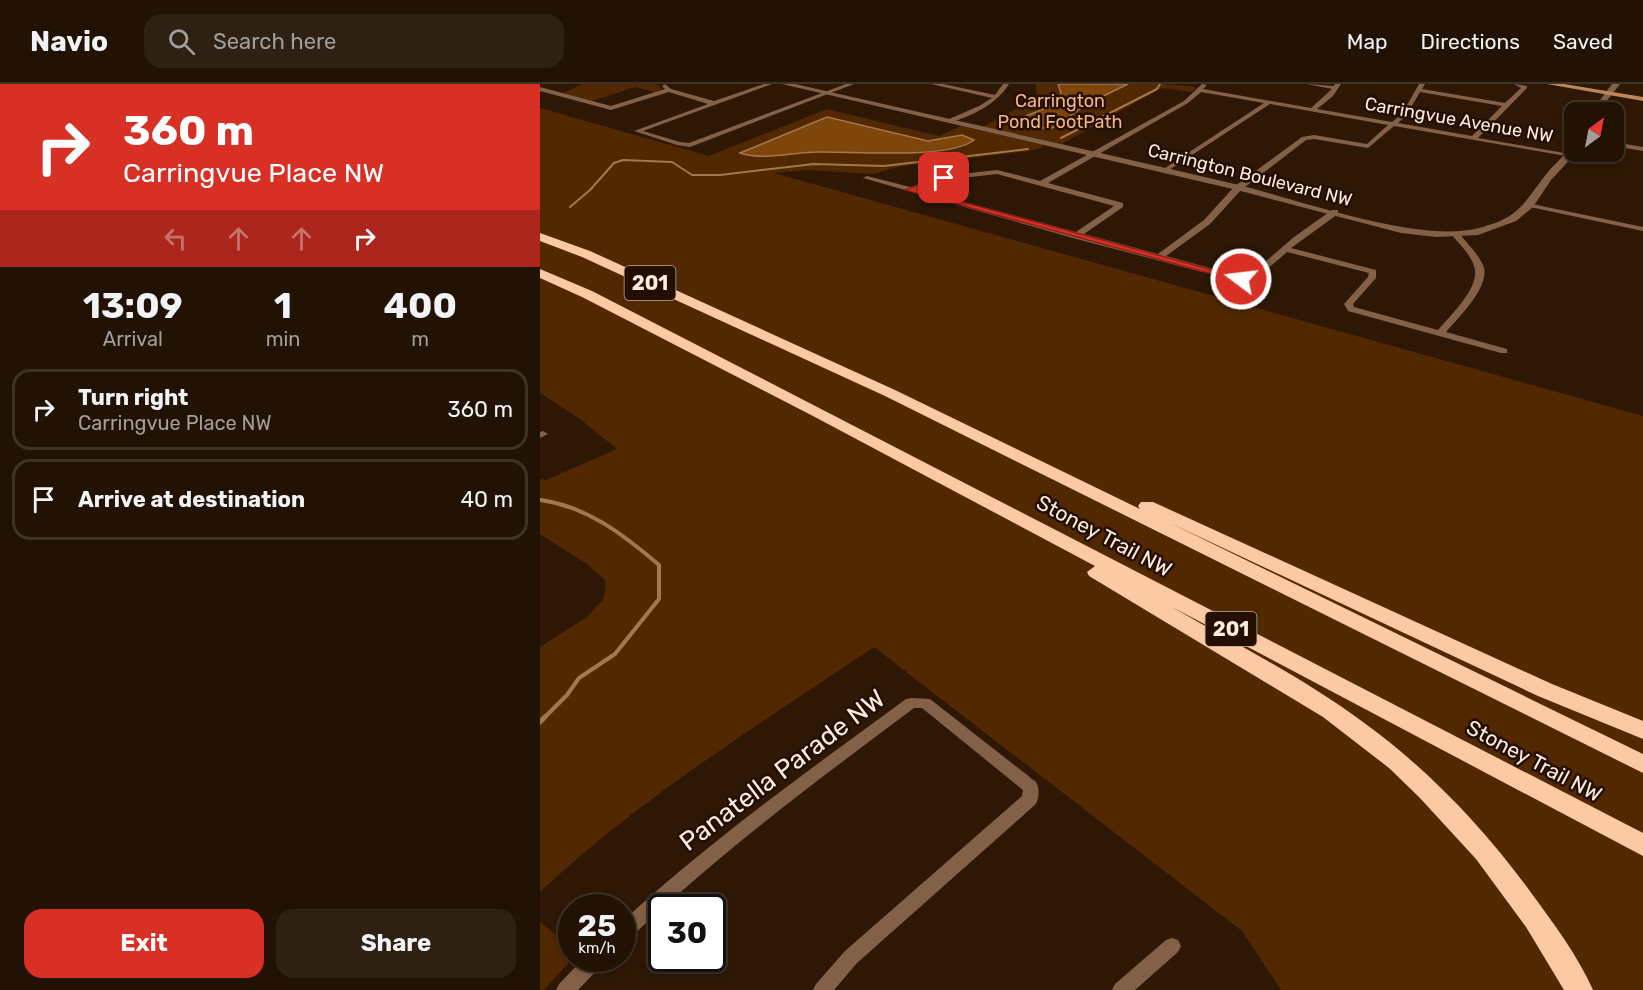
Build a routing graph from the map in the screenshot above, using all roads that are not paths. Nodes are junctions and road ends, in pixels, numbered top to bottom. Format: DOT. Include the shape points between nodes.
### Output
graph roads {
  1 [pos="547,84"];
  2 [pos="662,84"];
  3 [pos="769,84"];
  4 [pos="786,84"];
  5 [pos="851,84"];
  6 [pos="934,84"];
  7 [pos="1006,84"];
  8 [pos="1310,84"];
  9 [pos="1517,84"];
  10 [pos="1550,84"];
  11 [pos="1559,84"];
  12 [pos="1578,84"];
  13 [pos="1336,86"];
  14 [pos="1202,87"];
  15 [pos="1420,87"];
  16 [pos="540,88"];
  17 [pos="669,90"];
  18 [pos="1616,91"];
  19 [pos="828,93"];
  20 [pos="1643,95"];
  21 [pos="998,97"];
  22 [pos="1271,101"];
  23 [pos="1604,102"];
  24 [pos="715,103"];
  25 [pos="1506,105"];
  26 [pos="1314,108"];
  27 [pos="949,121"];
  28 [pos="1395,123"];
  29 [pos="1474,138"];
  30 [pos="1624,146"];
  31 [pos="1643,149"];
  32 [pos="1564,152"];
  33 [pos="1093,154"];
  34 [pos="1564,159"];
  35 [pos="1164,171"];
  36 [pos="867,178"];
  37 [pos="1043,183"];
  38 [pos="1239,188"];
  39 [pos="910,190"];
  40 [pos="1530,205"];
  41 [pos="1335,213"];
  42 [pos="1643,227"];
  43 [pos="540,228"];
  44 [pos="1456,235"];
  45 [pos="1076,236"];
  46 [pos="540,237"];
  47 [pos="1286,249"];
  48 [pos="1158,258"];
  49 [pos="540,273"];
  50 [pos="540,281"];
  51 [pos="623,313"];
  52 [pos="758,332"];
  53 [pos="1440,334"];
  54 [pos="1504,351"];
  55 [pos="890,393"];
  56 [pos="818,413"];
  57 [pos="1528,707"];
  58 [pos="1643,730"];
  59 [pos="1643,755"];
  60 [pos="1643,764"];
  61 [pos="1643,845"];
  62 [pos="636,920"];
  63 [pos="1172,946"];
  64 [pos="583,972"];
  65 [pos="565,990"];
  66 [pos="822,990"];
  67 [pos="1121,990"];
  68 [pos="1579,990"];
  1 -- 16 [label="street"];
  2 -- 17 [label="street"];
  3 -- 24 [label="street"];
  4 -- 19 [label="street, Carrington Boulevard NW"];
  5 -- 19 [label="street"];
  6 -- 21 [label="street"];
  7 -- 21 [label="street"];
  8 -- 13 [label="street"];
  9 -- 25 [label="street" via="1525,87"];
  10 -- 18 [label="main road" via="1593,94"];
  11 -- 18 [label="main road"];
  12 -- 18 [label="main road"];
  13 -- 26 [label="street"];
  14 -- 22 [label="street, Carringvue Avenue NW"];
  14 -- 33 [label="street" via="1186,102"];
  15 -- 25 [label="street"];
  15 -- 28 [label="street" via="1411,106"];
  16 -- 17 [label="street" via="611,108"];
  17 -- 24 [label="street"];
  18 -- 20 [label="main road"];
  18 -- 23 [label="street"];
  19 -- 24 [label="street" via="690,145 637,131"];
  19 -- 27 [label="street, Carrington Boulevard NW"];
  21 -- 27 [label="street"];
  22 -- 26 [label="street, Carringvue Avenue NW"];
  22 -- 35 [label="street"];
  25 -- 29 [label="street"];
  26 -- 28 [label="street, Carringvue Avenue NW"];
  27 -- 33 [label="street, Carrington Boulevard NW"];
  28 -- 29 [label="street, Carringvue Avenue NW"];
  28 -- 38 [label="street" via="1368,146 1308,136"];
  29 -- 32 [label="street, Carringvue Avenue NW"];
  30 -- 31 [label="street"];
  33 -- 35 [label="street, Carrington Boulevard NW"];
  33 -- 37 [label="street"];
  34 -- 40 [label="street, Carrington Boulevard NW"];
  35 -- 38 [label="street, Carrington Boulevard NW"];
  36 -- 39 [label="street"];
  37 -- 39 [label="street" via="994,172 944,178"];
  37 -- 45 [label="street" via="1120,205"];
  38 -- 41 [label="street, Carrington Boulevard NW"];
  38 -- 48 [label="street" via="1207,222"];
  39 -- 45 [label="street"];
  40 -- 42 [label="street"];
  40 -- 44 [label="street, Carrington Boulevard NW" via="1498,226"];
  41 -- 44 [label="street, Carrington Boulevard NW" via="1409,231"];
  41 -- 47 [label="street"];
  43 -- 52 [label="highway" via="727,313"];
  44 -- 53 [label="street" via="1475,261 1481,278"];
  45 -- 48 [label="street"];
  46 -- 52 [label="highway, Stoney Trail NW / 201"];
  47 -- 48 [label="street" via="1244,280"];
  47 -- 53 [label="street" via="1371,271 1374,275 1348,307"];
  49 -- 51 [label="highway, Stoney Trail NW / 201"];
  50 -- 51 [label="highway"];
  51 -- 56 [label="highway, Stoney Trail NW / 201"];
  52 -- 55 [label="highway, Stoney Trail NW / 201"];
  53 -- 54 [label="street"];
  55 -- 57 [label="highway, Stoney Trail NW / 201"];
  55 -- 58 [label="highway" via="1115,491 1545,690"];
  56 -- 61 [label="highway, Stoney Trail NW / 201"];
  56 -- 68 [label="highway" via="1193,628 1363,733 1424,784 1461,822 1507,878"];
  57 -- 59 [label="highway"];
  57 -- 60 [label="highway, Stoney Trail NW / 201"];
  62 -- 66 [label="street, Panatella Parade NW" via="780,799 911,703 925,702 1031,787 1030,799 851,957"];
  63 -- 67 [label="street"];
  64 -- 65 [label="street"];
}
